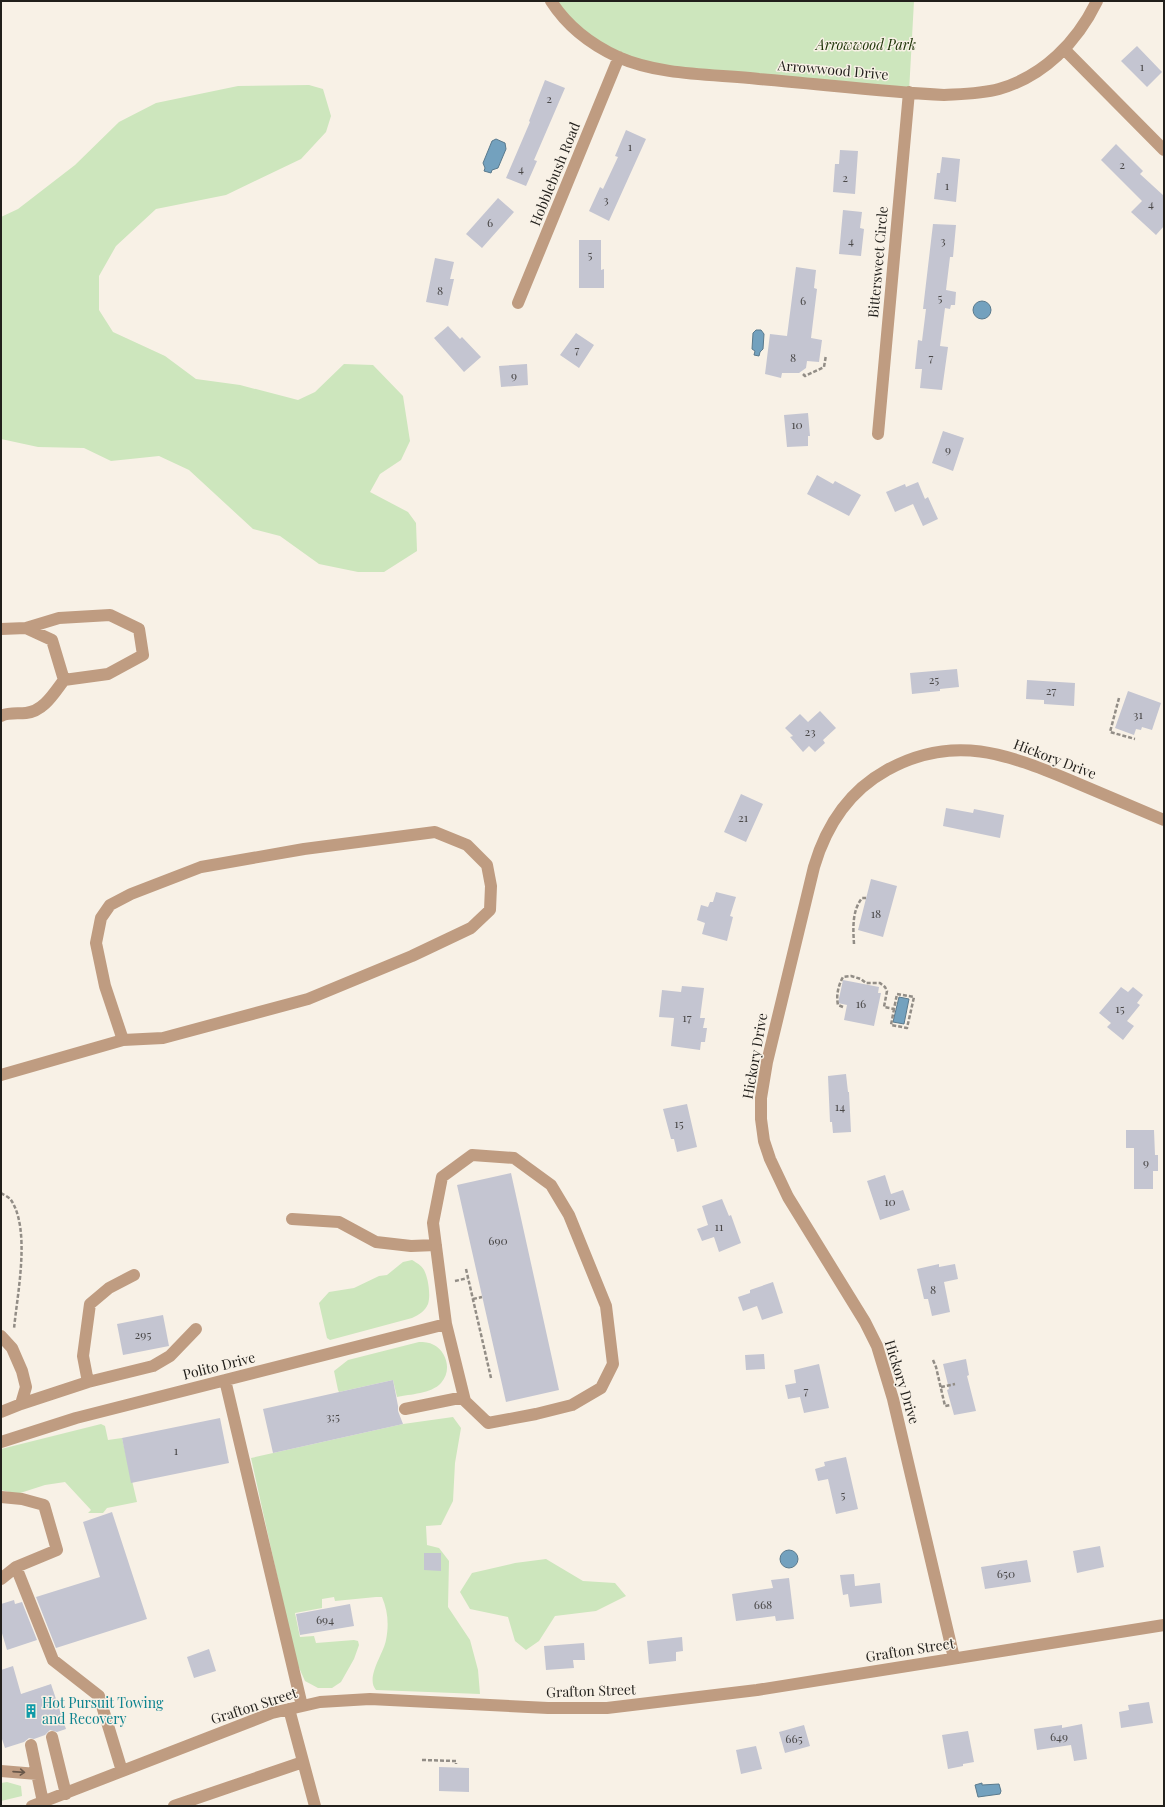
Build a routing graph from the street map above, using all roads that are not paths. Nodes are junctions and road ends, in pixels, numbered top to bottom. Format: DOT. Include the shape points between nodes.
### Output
graph roads {
  1 [pos="551,1"];
  2 [pos="1097,1"];
  3 [pos="1064,50"];
  4 [pos="619,57"];
  5 [pos="909,92"];
  6 [pos="1164,150"];
  7 [pos="518,303"];
  8 [pos="878,434"];
  9 [pos="26,628"];
  10 [pos="1,629"];
  11 [pos="64,680"];
  12 [pos="1,716"];
  13 [pos="1164,820"];
  14 [pos="123,1040"];
  15 [pos="1,1075"];
  16 [pos="292,1220"];
  17 [pos="436,1245"];
  18 [pos="134,1275"];
  19 [pos="446,1324"];
  20 [pos="196,1329"];
  21 [pos="1,1336"];
  22 [pos="225,1380"];
  23 [pos="88,1382"];
  24 [pos="464,1397"];
  25 [pos="21,1404"];
  26 [pos="405,1409"];
  27 [pos="1,1412"];
  28 [pos="1,1442"];
  29 [pos="1,1497"];
  30 [pos="16,1567"];
  31 [pos="1,1579"];
  32 [pos="1164,1625"];
  33 [pos="954,1658"];
  34 [pos="302,1706"];
  35 [pos="289,1709"];
  36 [pos="52,1737"];
  37 [pos="31,1745"];
  38 [pos="303,1762"];
  39 [pos="1,1771"];
  40 [pos="122,1771"];
  41 [pos="37,1774"];
  42 [pos="66,1794"];
  43 [pos="37,1804"];
  44 [pos="174,1806"];
  45 [pos="315,1806"];
  1 -- 4 [label="street, Arrowwood Drive" via="568,23 600,48"];
  2 -- 3 [label="street, Arrowwood Drive" via="1085,23"];
  3 -- 5 [label="street, Arrowwood Drive" via="1033,73 999,89 962,94"];
  3 -- 6 [label="street"];
  4 -- 5 [label="street, Arrowwood Drive" via="671,70"];
  4 -- 7 [label="street, Hobblebush Road"];
  5 -- 8 [label="street, Bittersweet Circle"];
  9 -- 10 [label="street"];
  9 -- 11 [label="street" via="52,640"];
  9 -- 11 [label="street" via="59,618 110,614 139,629 143,655 108,674"];
  11 -- 12 [label="street" via="44,706 28,713"];
  13 -- 33 [label="street, Hickory Drive" via="1006,756 969,750 932,752 881,773 852,797 828,829 814,866 767,1062 761,1098 764,1140 788,1197 865,1322 876,1346 893,1399"];
  14 -- 14 [label="street" via="163,1038 308,999 412,956 471,928 490,910 491,886 487,864 467,845 435,832 304,849 201,867 131,894 110,905 101,918 96,943 105,986"];
  14 -- 15 [label="street"];
  16 -- 17 [label="street" via="339,1222 376,1242 411,1246"];
  17 -- 19 [label="street"];
  17 -- 24 [label="street" via="434,1223 442,1177 472,1155 514,1158 551,1185 569,1215 606,1306 613,1364 601,1388 572,1405 488,1423"];
  18 -- 23 [label="street" via="109,1288 90,1304 83,1356"];
  19 -- 22 [label="street, Polito Drive"];
  19 -- 24 [label="street"];
  20 -- 23 [label="street" via="170,1356 153,1366"];
  21 -- 25 [label="street" via="12,1348 22,1371 26,1387"];
  22 -- 28 [label="street, Polito Drive" via="76,1418"];
  22 -- 34 [label="street"];
  23 -- 25 [label="street"];
  24 -- 26 [label="street"];
  25 -- 27 [label="street"];
  29 -- 30 [label="street" via="44,1505 57,1550"];
  30 -- 31 [label="street"];
  30 -- 40 [label="street" via="53,1660 99,1696"];
  32 -- 33 [label="street, Grafton Street"];
  33 -- 34 [label="street, Grafton Street" via="750,1691 607,1708 548,1708 370,1699 320,1702"];
  34 -- 35 [label="street, Grafton Street"];
  35 -- 38 [label="street"];
  35 -- 40 [label="street, Grafton Street" via="205,1738"];
  36 -- 42 [label="street"];
  37 -- 41 [label="street"];
  38 -- 44 [label="street"];
  38 -- 45 [label="street"];
  39 -- 41 [label="street, one-way"];
  40 -- 42 [label="street, Grafton Street"];
  41 -- 43 [label="street"];
  42 -- 43 [label="street, Grafton Street"];
}
